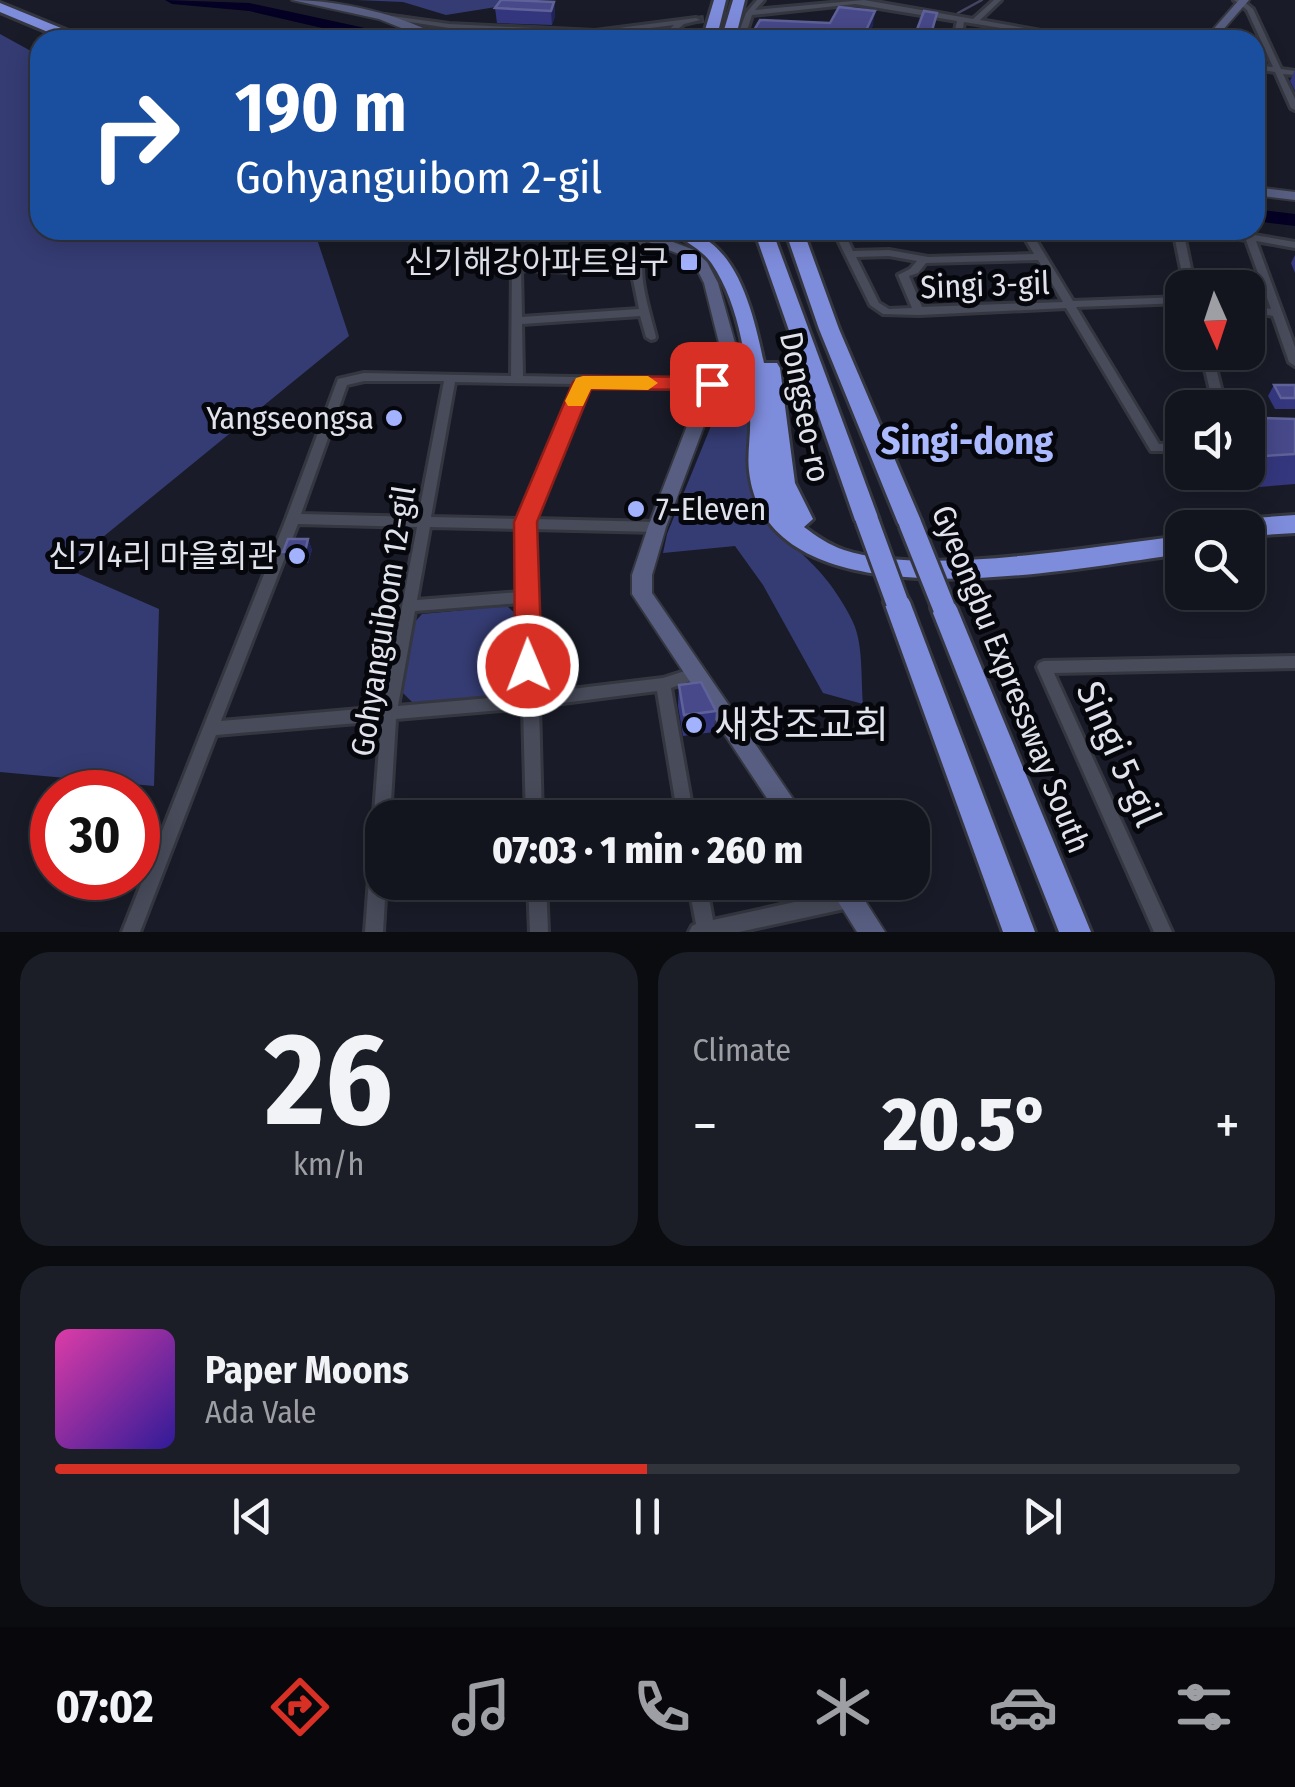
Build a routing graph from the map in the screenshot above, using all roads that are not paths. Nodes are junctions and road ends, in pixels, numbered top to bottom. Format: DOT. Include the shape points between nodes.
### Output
graph roads {
  1 [pos="297,0"];
  2 [pos="720,0"];
  3 [pos="739,0"];
  4 [pos="762,0"];
  5 [pos="998,0"];
  6 [pos="1242,0"];
  7 [pos="859,1"];
  8 [pos="0,7"];
  9 [pos="942,8"];
  10 [pos="749,13"];
  11 [pos="958,15"];
  12 [pos="382,16"];
  13 [pos="978,17"];
  14 [pos="0,19"];
  15 [pos="696,20"];
  16 [pos="683,22"];
  17 [pos="407,25"];
  18 [pos="449,26"];
  19 [pos="54,30"];
  20 [pos="418,30"];
  21 [pos="446,30"];
  22 [pos="532,30"];
  23 [pos="619,30"];
  24 [pos="674,30"];
  25 [pos="711,30"];
  26 [pos="731,30"];
  27 [pos="743,30"];
  28 [pos="957,30"];
  29 [pos="1040,30"];
  30 [pos="1217,30"];
  31 [pos="1257,30"];
  32 [pos="30,32"];
  33 [pos="1265,45"];
  34 [pos="1265,69"];
  35 [pos="1278,71"];
  36 [pos="1295,73"];
  37 [pos="1295,108"];
  38 [pos="1265,192"];
  39 [pos="1295,196"];
  40 [pos="641,240"];
  41 [pos="662,240"];
  42 [pos="695,240"];
  43 [pos="710,240"];
  44 [pos="768,240"];
  45 [pos="798,240"];
  46 [pos="843,240"];
  47 [pos="1031,240"];
  48 [pos="1180,240"];
  49 [pos="1251,240"];
  50 [pos="1295,245"];
  51 [pos="850,254"];
  52 [pos="1040,257"];
  53 [pos="924,260"];
  54 [pos="1186,270"];
  55 [pos="637,271"];
  56 [pos="1165,301"];
  57 [pos="1071,307"];
  58 [pos="1265,310"];
  59 [pos="646,312"];
  60 [pos="919,312"];
  61 [pos="1276,312"];
  62 [pos="516,321"];
  63 [pos="651,337"];
  64 [pos="1295,362"];
  65 [pos="450,379"];
  66 [pos="518,382"];
  67 [pos="583,382"];
  68 [pos="712,384"];
  69 [pos="1165,448"];
  70 [pos="293,519"];
  71 [pos="427,520"];
  72 [pos="526,522"];
  73 [pos="1295,524"];
  74 [pos="1265,526"];
  75 [pos="658,527"];
  76 [pos="1295,534"];
  77 [pos="1165,535"];
  78 [pos="1265,537"];
  79 [pos="1165,547"];
  80 [pos="527,597"];
  81 [pos="412,606"];
  82 [pos="1295,662"];
  83 [pos="694,674"];
  84 [pos="663,684"];
  85 [pos="529,701"];
  86 [pos="389,715"];
  87 [pos="210,729"];
  88 [pos="533,800"];
  89 [pos="683,800"];
  90 [pos="782,800"];
  91 [pos="538,900"];
  92 [pos="699,900"];
  93 [pos="812,900"];
  94 [pos="849,900"];
  95 [pos="703,931"];
  96 [pos="130,932"];
  97 [pos="374,932"];
  98 [pos="539,932"];
  99 [pos="872,932"];
  100 [pos="1019,932"];
  101 [pos="1075,932"];
  102 [pos="1163,932"];
  1 -- 12 [label="street"];
  2 -- 25 [label="highway"];
  3 -- 26 [label="highway"];
  4 -- 10 [label="street"];
  5 -- 13 [label="street"];
  6 -- 30 [label="street"];
  6 -- 31 [label="street"];
  7 -- 10 [label="street"];
  7 -- 11 [label="street"];
  8 -- 19 [label="highway"];
  9 -- 11 [label="street"];
  10 -- 27 [label="street"];
  11 -- 13 [label="street"];
  11 -- 28 [label="street"];
  12 -- 17 [label="street"];
  12 -- 18 [label="street"];
  13 -- 29 [label="street"];
  14 -- 32 [label="highway"];
  15 -- 16 [label="street"];
  16 -- 23 [label="street"];
  16 -- 24 [label="street"];
  17 -- 18 [label="street"];
  17 -- 20 [label="street"];
  18 -- 21 [label="street"];
  18 -- 22 [label="street"];
  33 -- 35 [label="street"];
  34 -- 35 [label="street"];
  35 -- 36 [label="street"];
  35 -- 37 [label="street"];
  38 -- 39 [label="street"];
  40 -- 55 [label="street"];
  41 -- 68 [label="street" via="689,253 711,283 727,343"];
  42 -- 79 [label="highway, Dongseo-ro" via="726,273 756,363 761,478 769,500 801,539 853,562 933,569"];
  43 -- 77 [label="highway, Dongseo-ro" via="738,272 773,375 782,484 820,539 864,552 937,557"];
  44 -- 100 [label="highway, bridge"];
  45 -- 101 [label="highway, Gyeongbu Expressway South, bridge"];
  46 -- 51 [label="street, Singi 3-gil"];
  47 -- 52 [label="street"];
  48 -- 54 [label="street"];
  49 -- 50 [label="street"];
  49 -- 61 [label="street"];
  51 -- 53 [label="street"];
  51 -- 60 [label="street, Singi 3-gil" via="875,306"];
  52 -- 53 [label="street"];
  52 -- 57 [label="street"];
  53 -- 60 [label="street" via="903,276"];
  55 -- 59 [label="street"];
  55 -- 62 [label="street" via="516,267"];
  56 -- 57 [label="street, Singi 3-gil"];
  57 -- 60 [label="street, Singi 3-gil"];
  57 -- 69 [label="street" via="1155,448"];
  58 -- 61 [label="street"];
  59 -- 62 [label="street"];
  59 -- 63 [label="street"];
  61 -- 64 [label="street"];
  62 -- 66 [label="street"];
  65 -- 66 [label="street"];
  65 -- 70 [label="street" via="342,382"];
  65 -- 71 [label="street, Gohyanguibom 12-gil"];
  66 -- 67 [label="street"];
  67 -- 68 [label="street"];
  67 -- 72 [label="street"];
  68 -- 75 [label="street"];
  70 -- 71 [label="street"];
  70 -- 87 [label="street"];
  71 -- 72 [label="street"];
  71 -- 81 [label="street, Gohyanguibom 12-gil"];
  72 -- 75 [label="street"];
  72 -- 80 [label="street"];
  73 -- 74 [label="highway"];
  75 -- 83 [label="street" via="642,594"];
  76 -- 78 [label="highway"];
  80 -- 81 [label="street"];
  80 -- 85 [label="street"];
  81 -- 86 [label="street, Gohyanguibom 12-gil"];
  82 -- 102 [label="street, Singi 5-gil" via="1044,667"];
  83 -- 84 [label="street"];
  83 -- 90 [label="street"];
  84 -- 85 [label="street"];
  84 -- 89 [label="street"];
  85 -- 86 [label="street"];
  85 -- 88 [label="street"];
  86 -- 87 [label="street"];
  86 -- 97 [label="street, Gohyanguibom 12-gil"];
  87 -- 96 [label="street"];
  91 -- 98 [label="street"];
  92 -- 95 [label="street"];
  93 -- 95 [label="street"];
  94 -- 99 [label="street"];
}
